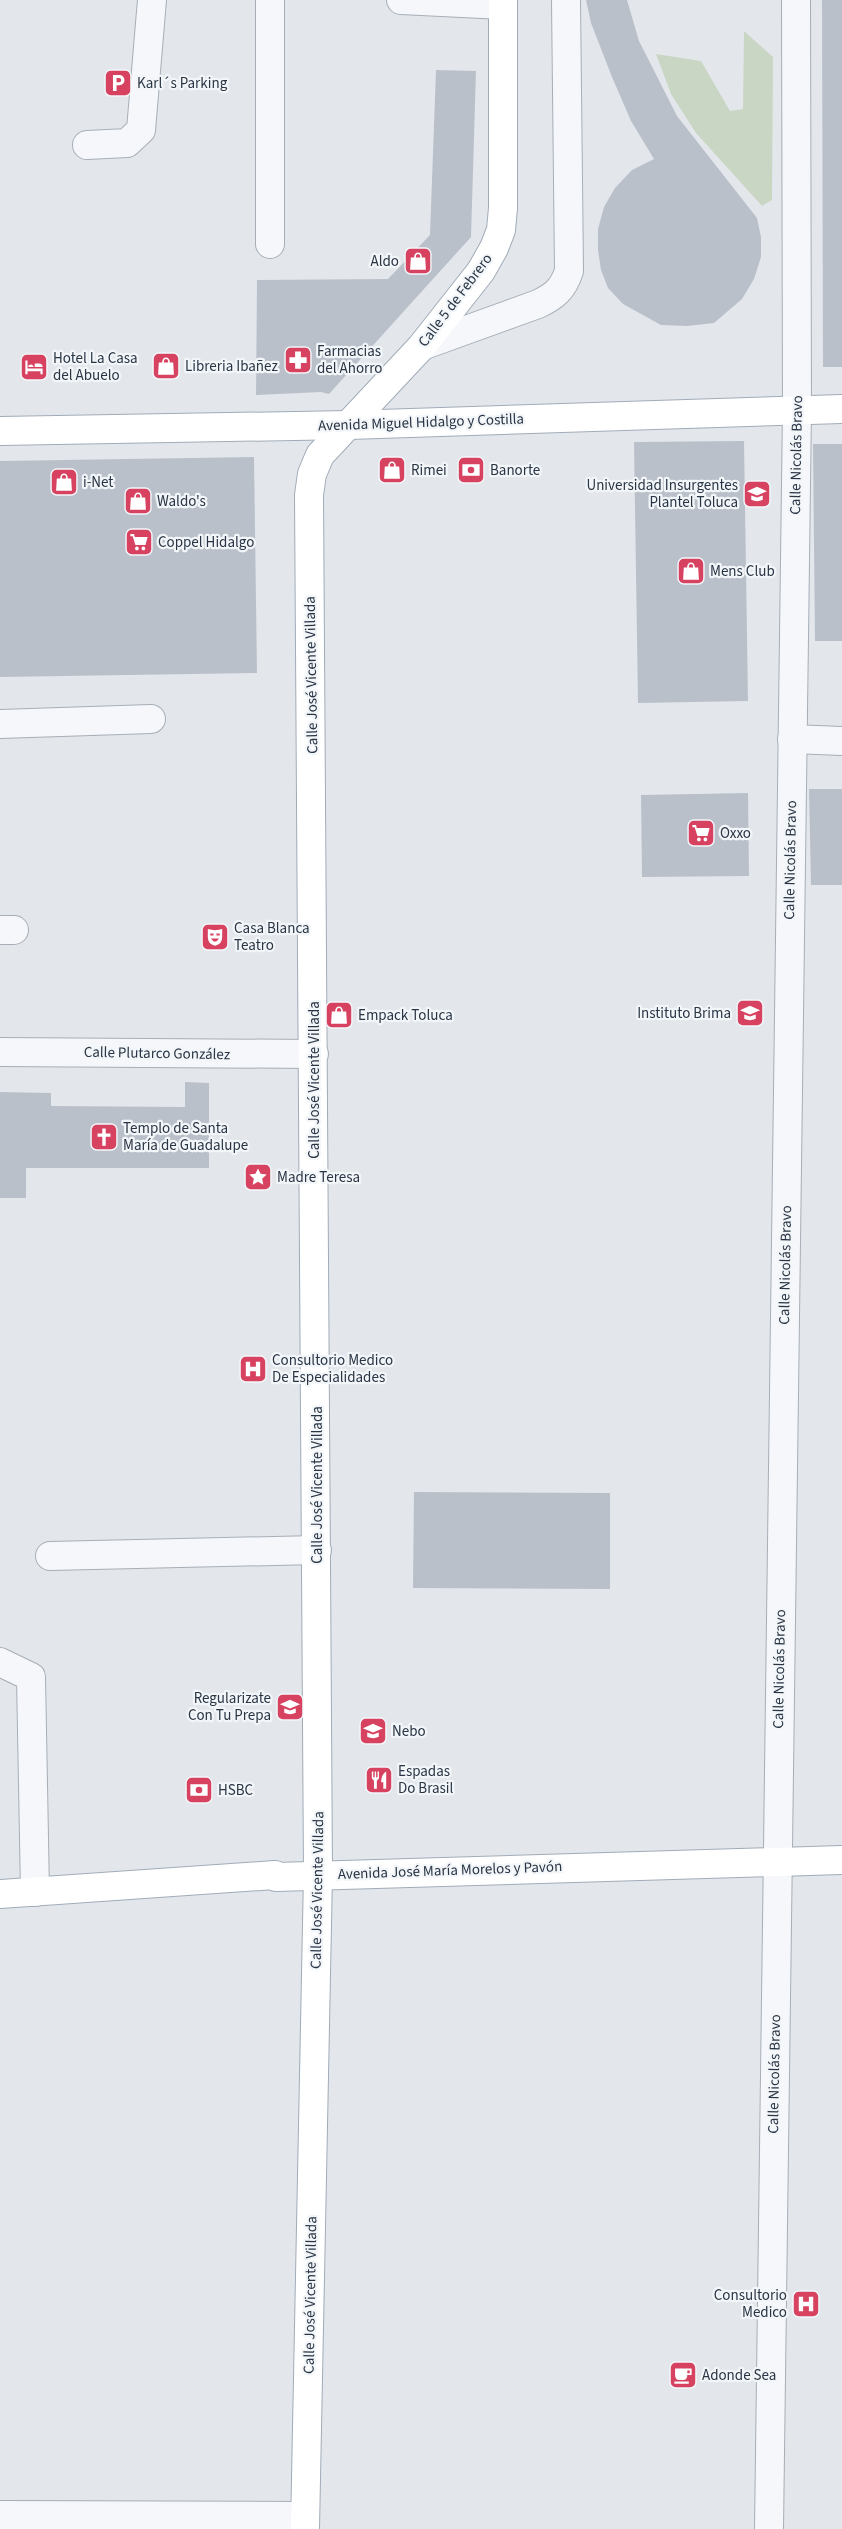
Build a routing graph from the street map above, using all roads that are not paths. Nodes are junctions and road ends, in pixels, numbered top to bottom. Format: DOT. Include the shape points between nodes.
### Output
graph roads {
  1 [pos="152,0"];
  2 [pos="270,0"];
  3 [pos="401,0"];
  4 [pos="566,0"];
  5 [pos="796,0"];
  6 [pos="503,2"];
  7 [pos="87,145"];
  8 [pos="270,244"];
  9 [pos="422,346"];
  10 [pos="797,409"];
  11 [pos="842,409"];
  12 [pos="349,425"];
  13 [pos="0,431"];
  14 [pos="151,719"];
  15 [pos="0,724"];
  16 [pos="792,739"];
  17 [pos="842,741"];
  18 [pos="0,1052"];
  19 [pos="314,1054"];
  20 [pos="317,1550"];
  21 [pos="50,1556"];
  22 [pos="0,1662"];
  23 [pos="842,1860"];
  24 [pos="777,1861"];
  25 [pos="318,1874"];
  26 [pos="35,1892"];
  27 [pos="0,1894"];
  28 [pos="0,2515"];
  29 [pos="305,2522"];
  30 [pos="769,2529"];
  1 -- 7 [label="street" via="141,130 127,143"];
  2 -- 8 [label="street"];
  3 -- 6 [label="street"];
  4 -- 9 [label="street" via="569,271 564,285 554,297 538,304"];
  5 -- 10 [label="street, Calle Nicolás Bravo"];
  6 -- 9 [label="main road, Calle 5 de Febrero" via="504,187 501,230 481,271"];
  9 -- 12 [label="main road, Calle 5 de Febrero"];
  10 -- 11 [label="main road, Avenida Miguel Hidalgo y Costilla"];
  10 -- 12 [label="main road, Avenida Miguel Hidalgo y Costilla"];
  10 -- 16 [label="street, Calle Nicolás Bravo"];
  12 -- 13 [label="main road, Avenida Miguel Hidalgo y Costilla"];
  12 -- 19 [label="main road, Calle José Vicente Villada" via="320,455 312,474 309,496"];
  14 -- 15 [label="street"];
  16 -- 17 [label="street"];
  16 -- 24 [label="street, Calle Nicolás Bravo"];
  18 -- 19 [label="street, Calle Plutarco González"];
  19 -- 20 [label="main road, Calle José Vicente Villada"];
  20 -- 21 [label="street"];
  20 -- 25 [label="main road, Calle José Vicente Villada"];
  22 -- 26 [label="street" via="31,1677"];
  23 -- 24 [label="main road, Avenida José María Morelos y Pavón"];
  24 -- 25 [label="main road, Avenida José María Morelos y Pavón"];
  24 -- 30 [label="street, Calle Nicolás Bravo"];
  25 -- 26 [label="main road, Avenida José María Morelos y Pavón"];
  25 -- 29 [label="main road, Calle José Vicente Villada"];
  26 -- 27 [label="main road, Avenida José María Morelos y Pavón"];
  28 -- 29 [label="street"];
}
